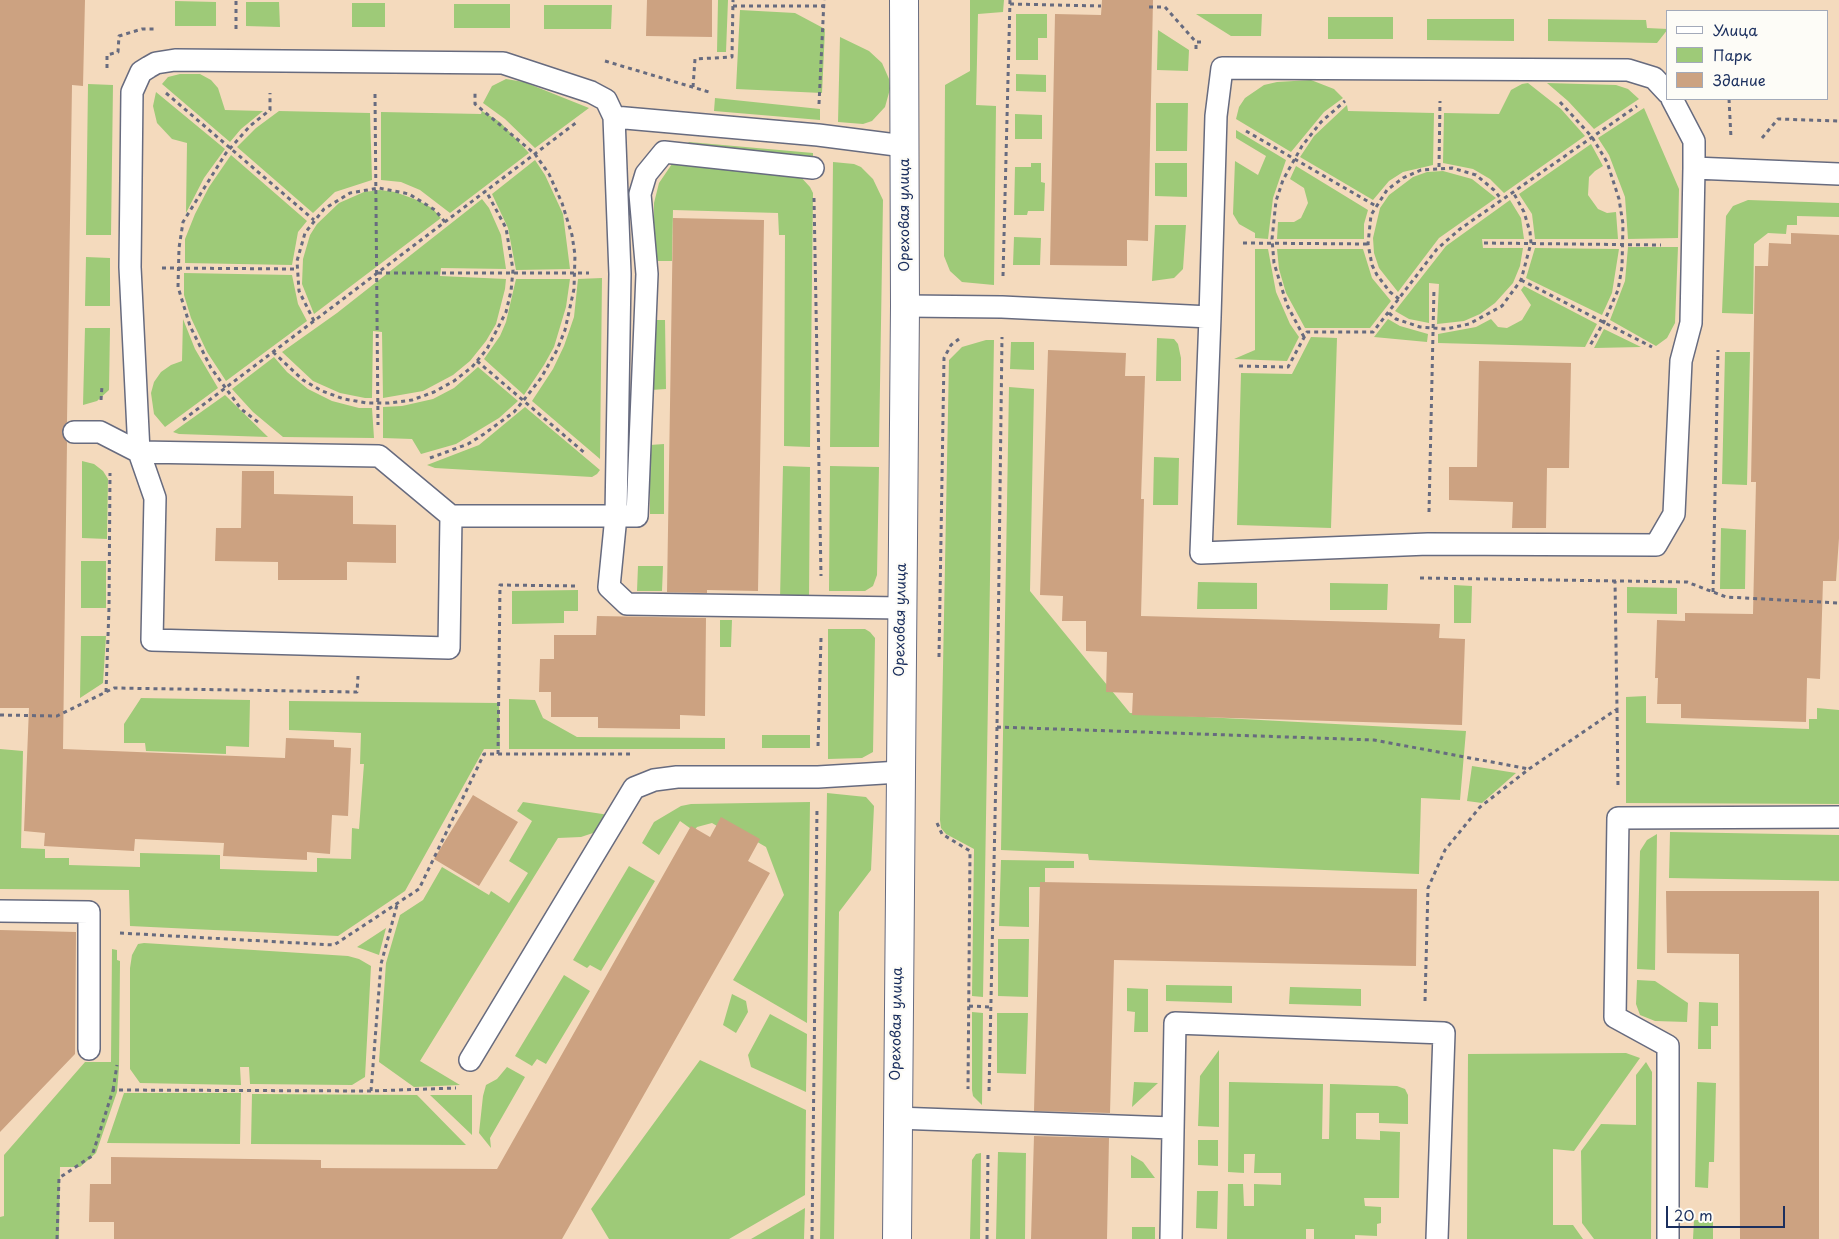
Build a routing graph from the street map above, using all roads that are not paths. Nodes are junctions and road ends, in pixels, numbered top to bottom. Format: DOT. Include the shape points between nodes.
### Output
graph roads {
  1 [pos="904,0"];
  2 [pos="1666,91"];
  3 [pos="1672,100"];
  4 [pos="610,108"];
  5 [pos="904,146"];
  6 [pos="813,168"];
  7 [pos="1694,168"];
  8 [pos="1839,174"];
  9 [pos="905,306"];
  10 [pos="1210,316"];
  11 [pos="74,432"];
  12 [pos="139,452"];
  13 [pos="451,516"];
  14 [pos="616,516"];
  15 [pos="902,608"];
  16 [pos="900,772"];
  17 [pos="1839,817"];
  18 [pos="0,911"];
  19 [pos="88,1049"];
  20 [pos="470,1060"];
  21 [pos="896,1118"];
  22 [pos="1172,1128"];
  23 [pos="897,1239"];
  24 [pos="1171,1239"];
  25 [pos="1437,1239"];
  26 [pos="1668,1239"];
  1 -- 5 [label="street, Ореховая улица"];
  2 -- 10 [label="lane" via="1654,78 1628,70 1222,68 1216,116"];
  3 -- 7 [label="lane" via="1694,141"];
  4 -- 5 [label="lane"];
  4 -- 12 [label="lane" via="591,92 504,63 175,60 156,63 141,72 132,92 130,267"];
  4 -- 14 [label="lane" via="620,274"];
  5 -- 9 [label="street, Ореховая улица"];
  6 -- 14 [label="lane" via="664,152 646,174 640,194 647,274 637,516"];
  7 -- 8 [label="lane"];
  7 -- 10 [label="lane" via="1691,323 1681,361 1674,514 1656,545 1428,544 1201,553"];
  9 -- 10 [label="lane" via="1002,306"];
  9 -- 15 [label="street, Ореховая улица"];
  11 -- 12 [label="lane" via="100,432"];
  12 -- 13 [label="lane" via="379,456"];
  12 -- 13 [label="lane" via="155,498 152,640 449,648"];
  13 -- 14 [label="lane"];
  14 -- 15 [label="lane" via="609,587 627,604"];
  15 -- 16 [label="street, Ореховая улица"];
  16 -- 20 [label="lane" via="818,777 676,777 654,780 634,788"];
  16 -- 21 [label="street, Ореховая улица"];
  17 -- 26 [label="lane" via="1618,818 1615,1018 1668,1046"];
  18 -- 19 [label="lane" via="89,912"];
  21 -- 22 [label="lane" via="988,1116"];
  21 -- 23 [label="street, Ореховая улица"];
  22 -- 24 [label="lane"];
  22 -- 25 [label="lane" via="1175,1023 1444,1033"];
}
